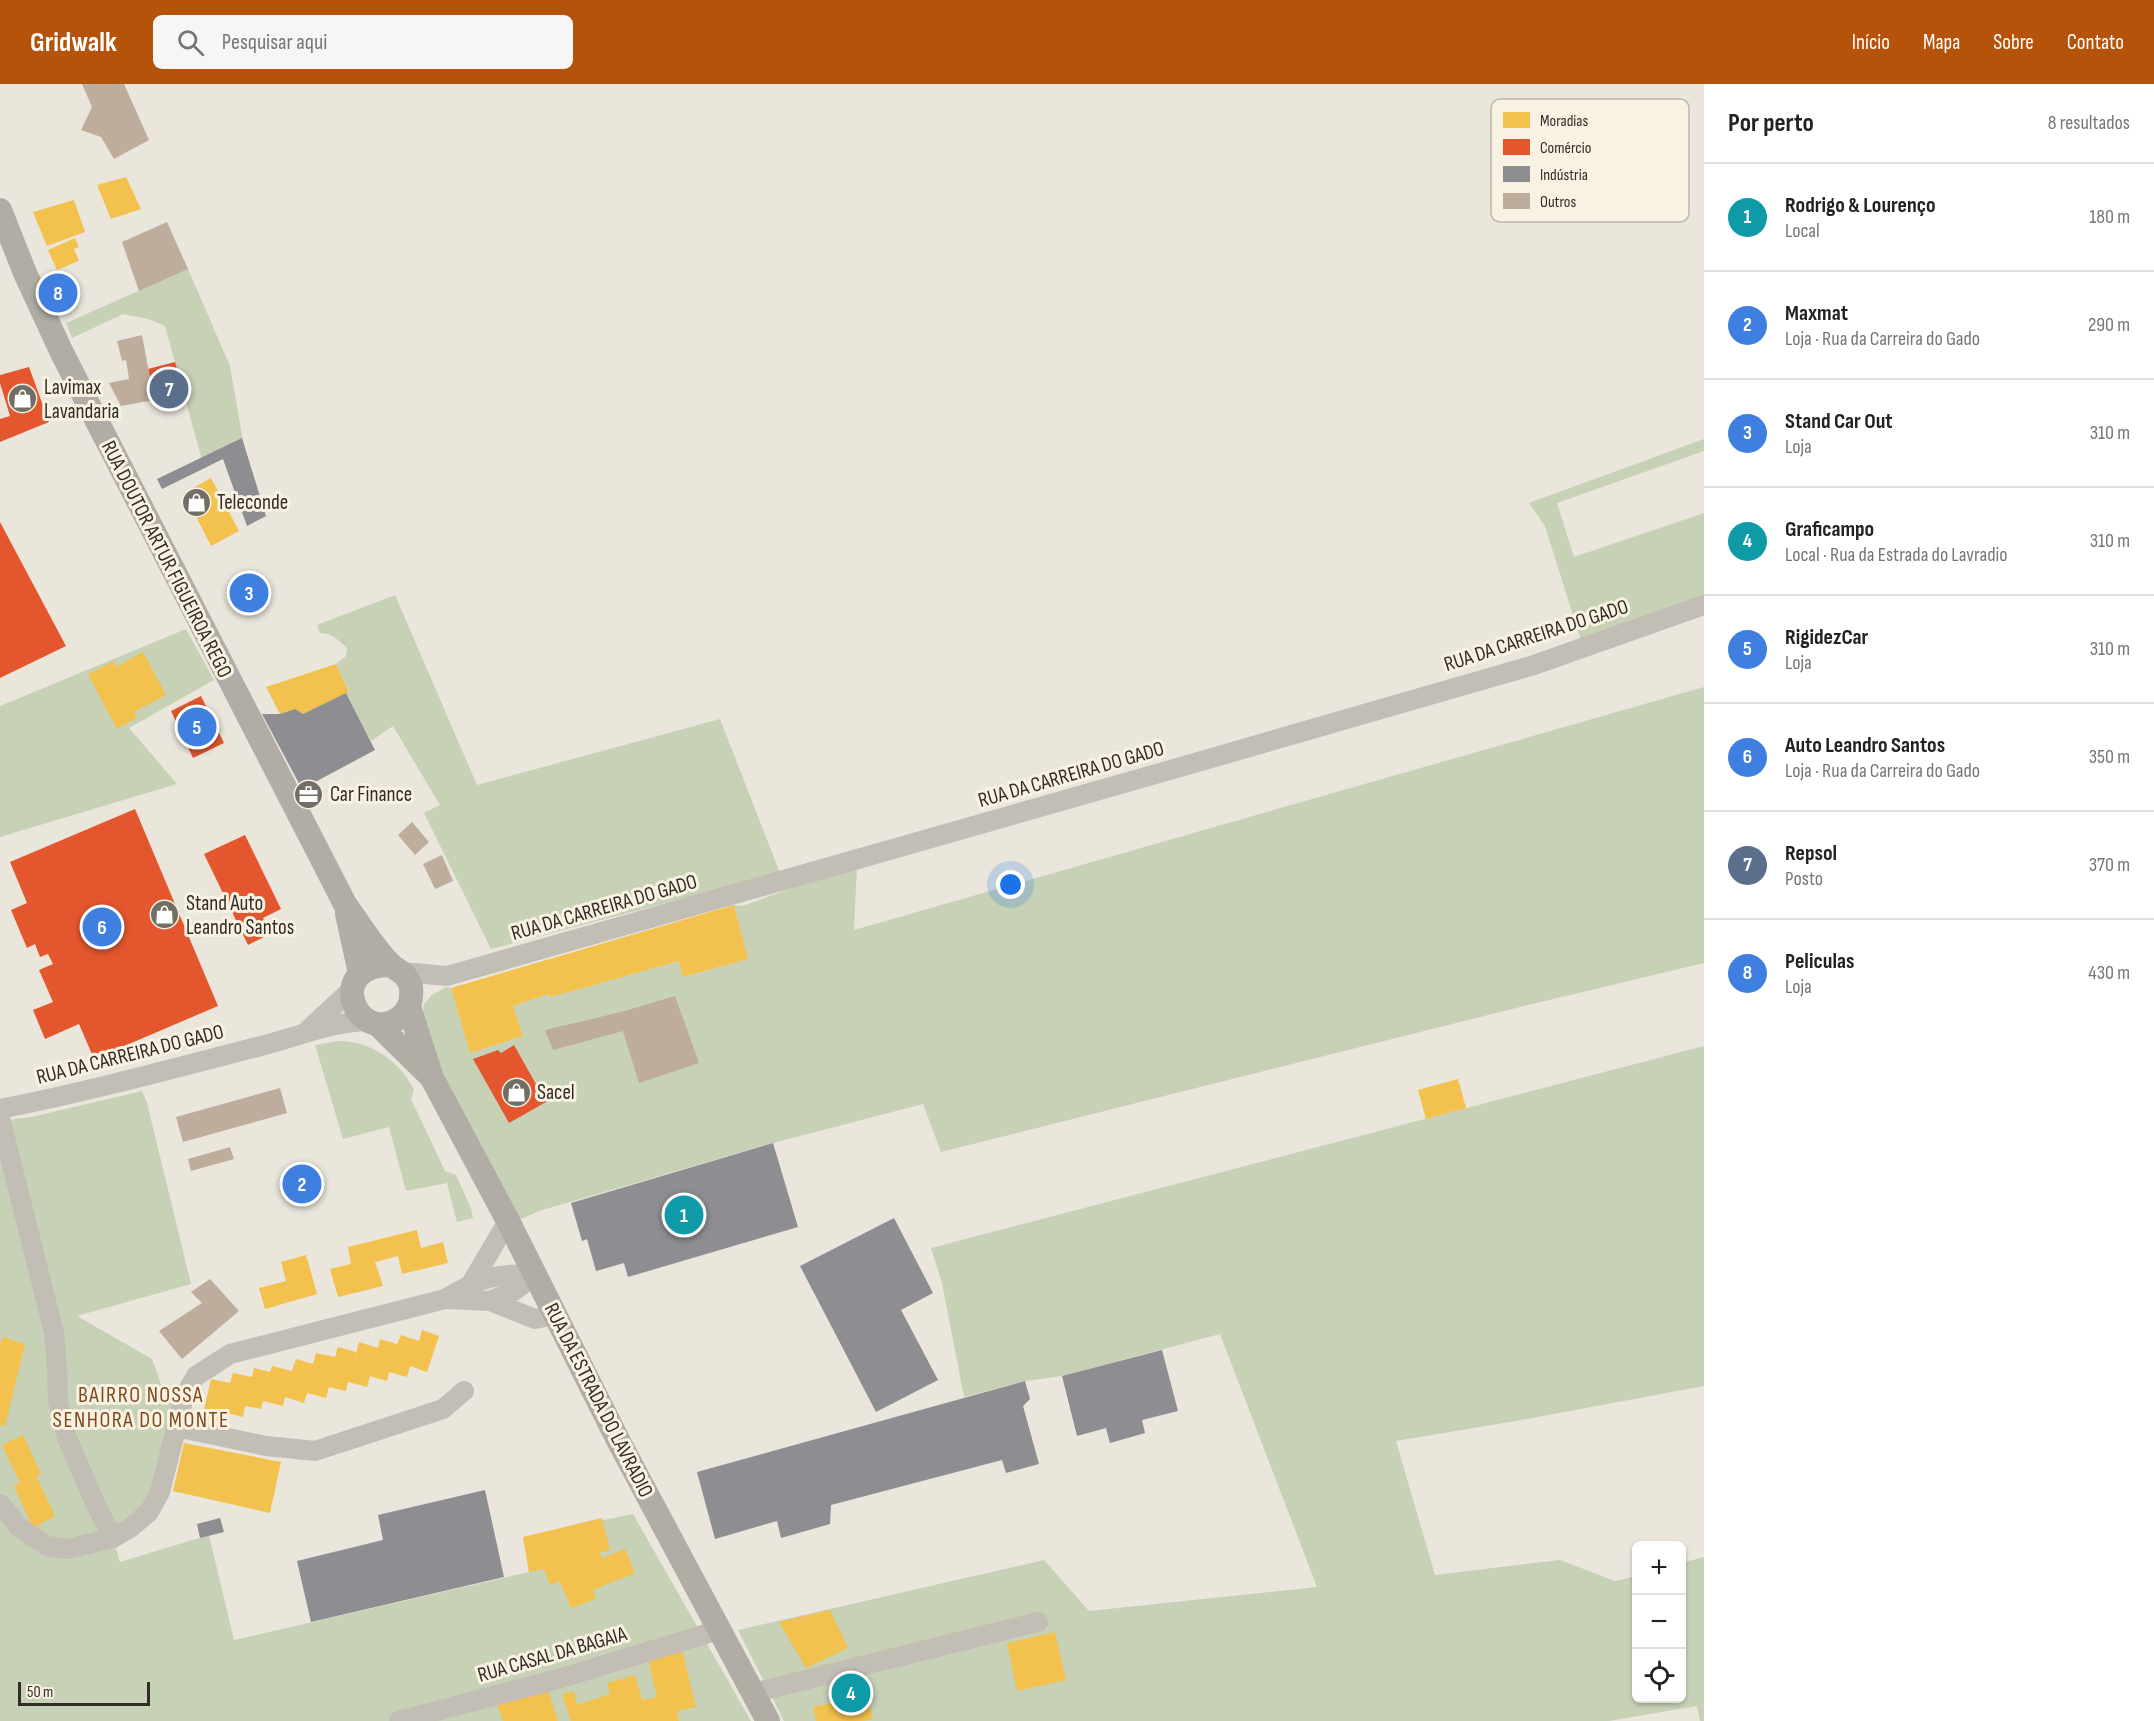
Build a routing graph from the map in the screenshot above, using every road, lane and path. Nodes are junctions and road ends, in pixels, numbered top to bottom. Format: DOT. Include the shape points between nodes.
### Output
graph roads {
  1 [pos="0,210"];
  2 [pos="1704,605"];
  3 [pos="345,904"];
  4 [pos="396,968"];
  5 [pos="447,976"];
  6 [pos="356,981"];
  7 [pos="409,1005"];
  8 [pos="372,1022"];
  9 [pos="305,1033"];
  10 [pos="432,1078"];
  11 [pos="0,1109"];
  12 [pos="0,1118"];
  13 [pos="508,1221"];
  14 [pos="535,1275"];
  15 [pos="472,1282"];
  16 [pos="445,1299"];
  17 [pos="490,1301"];
  18 [pos="555,1315"];
  19 [pos="464,1391"];
  20 [pos="176,1427"];
  21 [pos="0,1504"];
  22 [pos="113,1538"];
  23 [pos="1038,1622"];
  24 [pos="718,1630"];
  25 [pos="753,1693"];
  26 [pos="399,1721"];
  27 [pos="768,1721"];
  1 -- 3 [label="main road, RUA DOUTOR ARTUR FIGUEIROA REGO" via="62,353"];
  2 -- 5 [label="street, RUA DA CARREIRA DO GADO" via="1534,664"];
  3 -- 4 [label="main road, RUA DOUTOR ARTUR FIGUEIROA REGO"];
  3 -- 6 [label="main road, RUA DOUTOR ARTUR FIGUEIROA REGO"];
  4 -- 5 [label="street"];
  4 -- 6 [label="main road" via="376,965"];
  4 -- 7 [label="main road, RUA DOUTOR ARTUR FIGUEIROA REGO" via="411,986"];
  5 -- 7 [label="street"];
  6 -- 8 [label="main road, RUA DOUTOR ARTUR FIGUEIROA REGO" via="352,999 355,1008"];
  6 -- 9 [label="street"];
  7 -- 8 [label="main road" via="395,1020"];
  7 -- 10 [label="main road, RUA DA ESTRADA DO LAVRADIO"];
  8 -- 9 [label="street, RUA DA CARREIRA DO GADO" via="347,1022"];
  8 -- 10 [label="main road, RUA DA ESTRADA DO LAVRADIO"];
  9 -- 11 [label="street, RUA DA CARREIRA DO GADO"];
  10 -- 13 [label="main road, RUA DA ESTRADA DO LAVRADIO"];
  12 -- 22 [label="street" via="54,1333 57,1401 67,1438"];
  13 -- 14 [label="main road, RUA DA ESTRADA DO LAVRADIO"];
  13 -- 15 [label="street"];
  14 -- 15 [label="street" via="509,1273"];
  14 -- 17 [label="street" via="514,1291"];
  14 -- 18 [label="main road, RUA DA ESTRADA DO LAVRADIO"];
  15 -- 16 [label="street"];
  16 -- 17 [label="street"];
  16 -- 20 [label="street" via="230,1354 196,1376 184,1397"];
  17 -- 18 [label="street" via="535,1319"];
  18 -- 24 [label="main road, RUA DA ESTRADA DO LAVRADIO"];
  19 -- 20 [label="street" via="443,1409 315,1451 266,1446"];
  20 -- 22 [label="street" via="160,1492 149,1512"];
  21 -- 22 [label="street" via="20,1528 48,1546 67,1549"];
  23 -- 25 [label="street"];
  24 -- 25 [label="main road, RUA DA ESTRADA DO LAVRADIO"];
  24 -- 26 [label="street, RUA CASAL DA BAGAIA" via="558,1679"];
  25 -- 27 [label="main road, RUA DA ESTRADA DO LAVRADIO"];
}
